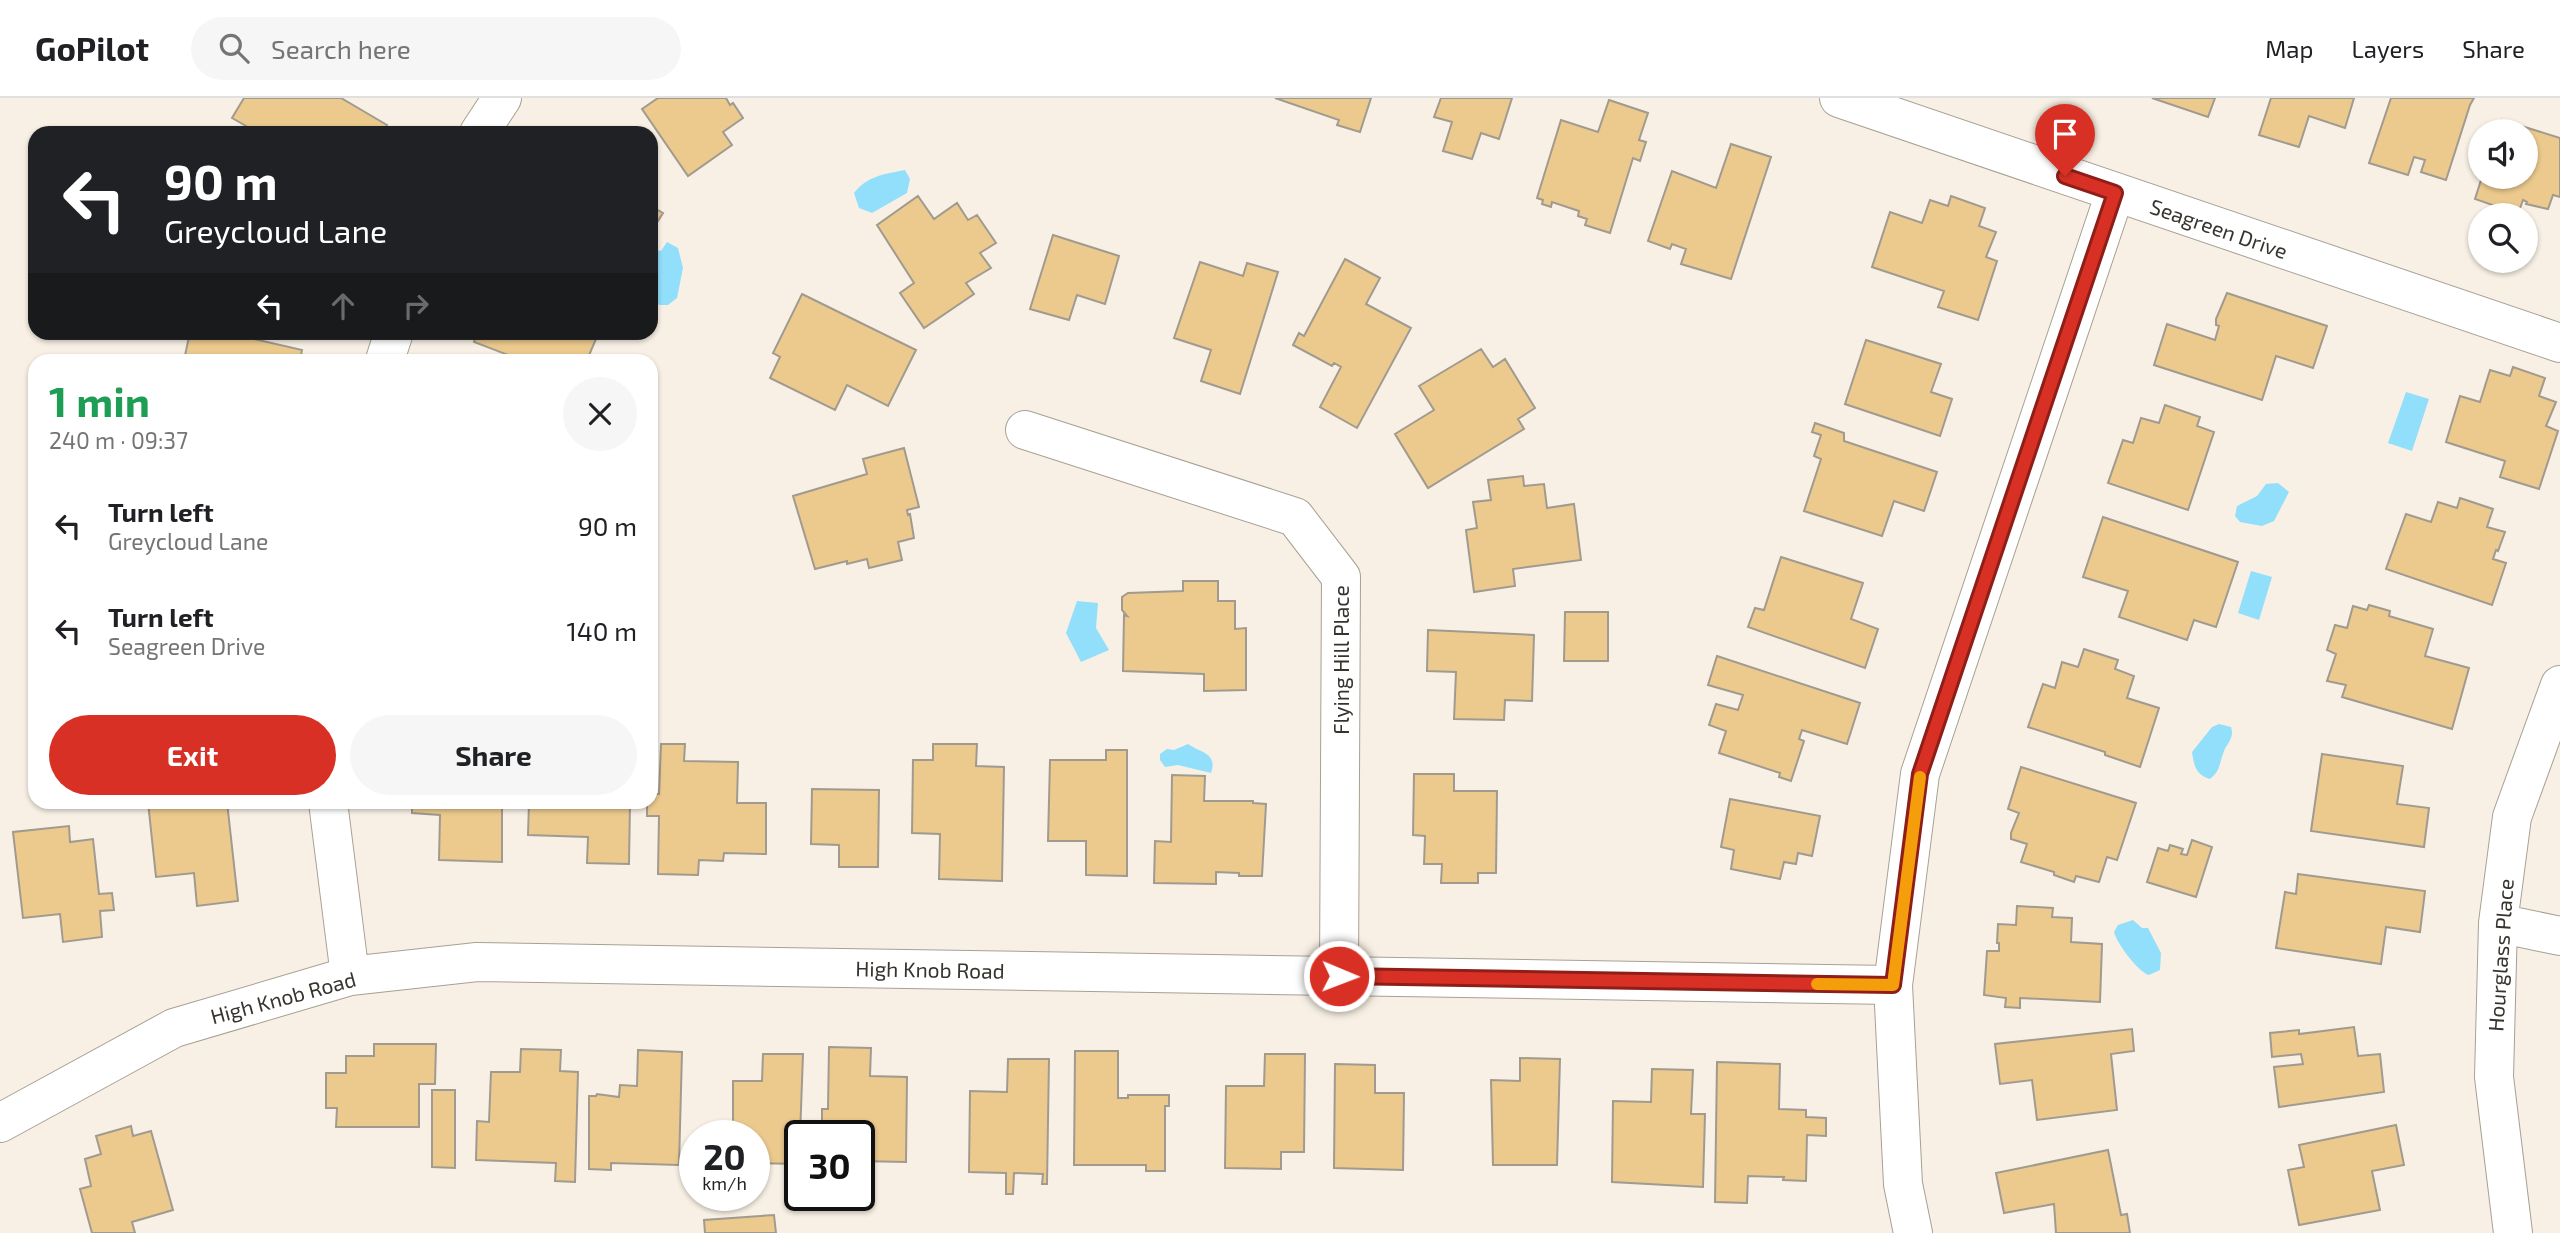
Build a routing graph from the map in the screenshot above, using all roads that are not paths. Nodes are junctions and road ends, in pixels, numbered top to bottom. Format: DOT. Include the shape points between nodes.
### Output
graph roads {
  1 [pos="502,98"];
  2 [pos="1839,98"];
  3 [pos="483,126"];
  4 [pos="2115,193"];
  5 [pos="2560,343"];
  6 [pos="1025,430"];
  7 [pos="2560,685"];
  8 [pos="329,809"];
  9 [pos="2498,923"];
  10 [pos="2560,936"];
  11 [pos="350,976"];
  12 [pos="1339,976"];
  13 [pos="1893,985"];
  14 [pos="0,1123"];
  15 [pos="1913,1233"];
  16 [pos="2513,1233"];
  1 -- 3 [label="street"];
  2 -- 4 [label="street, Seagreen Drive"];
  4 -- 5 [label="street, Seagreen Drive"];
  4 -- 13 [label="street" via="1920,774"];
  6 -- 12 [label="street, Flying Hill Place" via="1295,517 1341,577"];
  7 -- 9 [label="street, Hourglass Place" via="2512,817"];
  8 -- 11 [label="street"];
  9 -- 10 [label="street"];
  9 -- 16 [label="street, Hourglass Place" via="2494,1077"];
  11 -- 12 [label="street, High Knob Road" via="477,961"];
  11 -- 14 [label="street, High Knob Road" via="174,1028"];
  12 -- 13 [label="street, High Knob Road"];
  13 -- 15 [label="street" via="1903,1184"];
}
